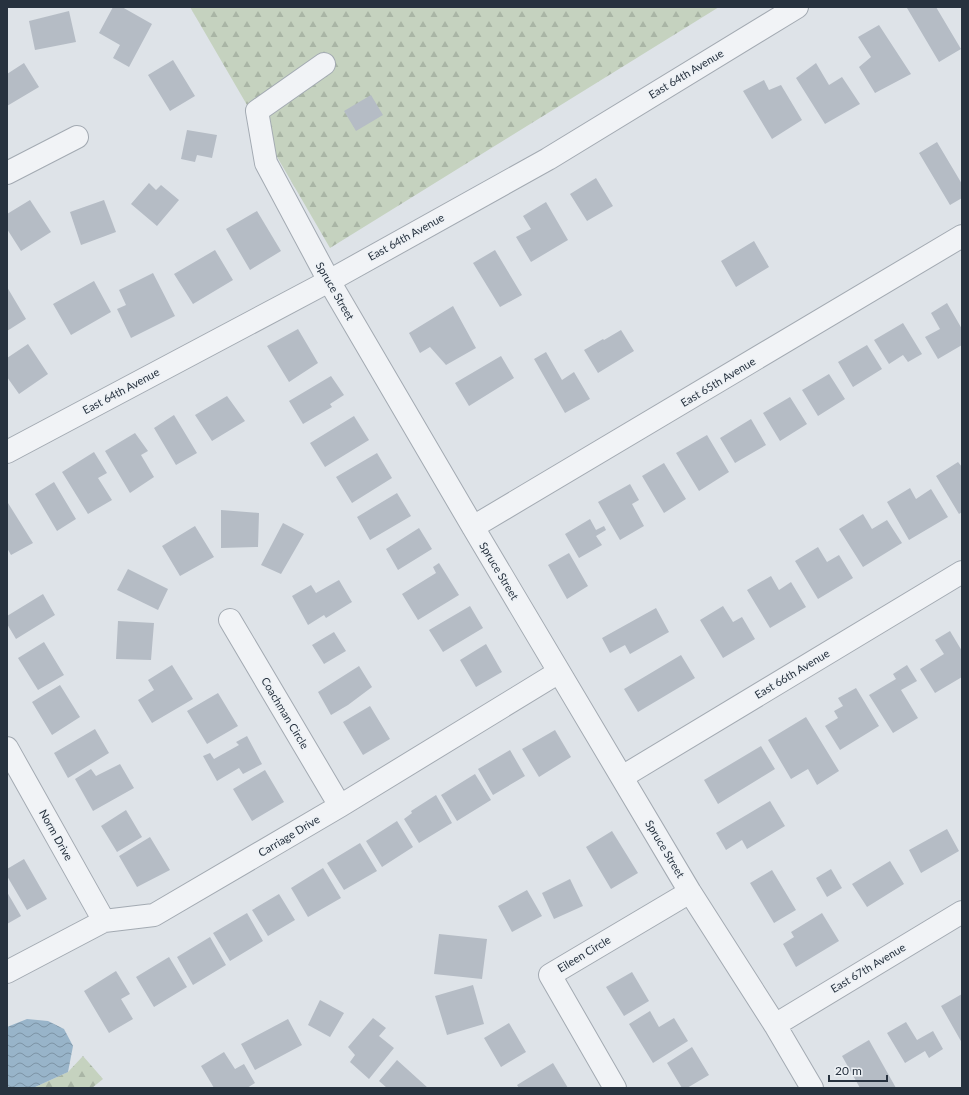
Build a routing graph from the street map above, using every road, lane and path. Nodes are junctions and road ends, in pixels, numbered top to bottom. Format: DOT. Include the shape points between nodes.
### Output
graph roads {
  1 [pos="797,7"];
  2 [pos="324,64"];
  3 [pos="77,137"];
  4 [pos="7,173"];
  5 [pos="962,236"];
  6 [pos="328,281"];
  7 [pos="7,452"];
  8 [pos="473,527"];
  9 [pos="962,572"];
  10 [pos="230,620"];
  11 [pos="559,672"];
  12 [pos="7,748"];
  13 [pos="622,777"];
  14 [pos="340,806"];
  15 [pos="690,892"];
  16 [pos="962,912"];
  17 [pos="104,921"];
  18 [pos="7,972"];
  19 [pos="775,1025"];
  20 [pos="615,1088"];
  21 [pos="812,1088"];
  1 -- 6 [label="street, East 64th Avenue" via="548,158"];
  2 -- 6 [label="street, Spruce Street" via="257,111 266,163"];
  3 -- 4 [label="street"];
  5 -- 8 [label="street, East 65th Avenue"];
  6 -- 7 [label="street, East 64th Avenue"];
  6 -- 8 [label="street, Spruce Street"];
  8 -- 11 [label="street, Spruce Street"];
  9 -- 13 [label="street, East 66th Avenue"];
  10 -- 14 [label="street, Coachman Circle"];
  11 -- 13 [label="street, Spruce Street"];
  11 -- 14 [label="street, Carriage Drive"];
  12 -- 17 [label="street, Norm Drive"];
  13 -- 15 [label="street, Spruce Street"];
  14 -- 17 [label="street, Carriage Drive" via="154,916"];
  15 -- 19 [label="street, Spruce Street"];
  15 -- 20 [label="street, Eileen Circle" via="550,975"];
  16 -- 19 [label="street, East 67th Avenue"];
  17 -- 18 [label="street, Carriage Drive"];
  19 -- 21 [label="street, Spruce Street"];
}
